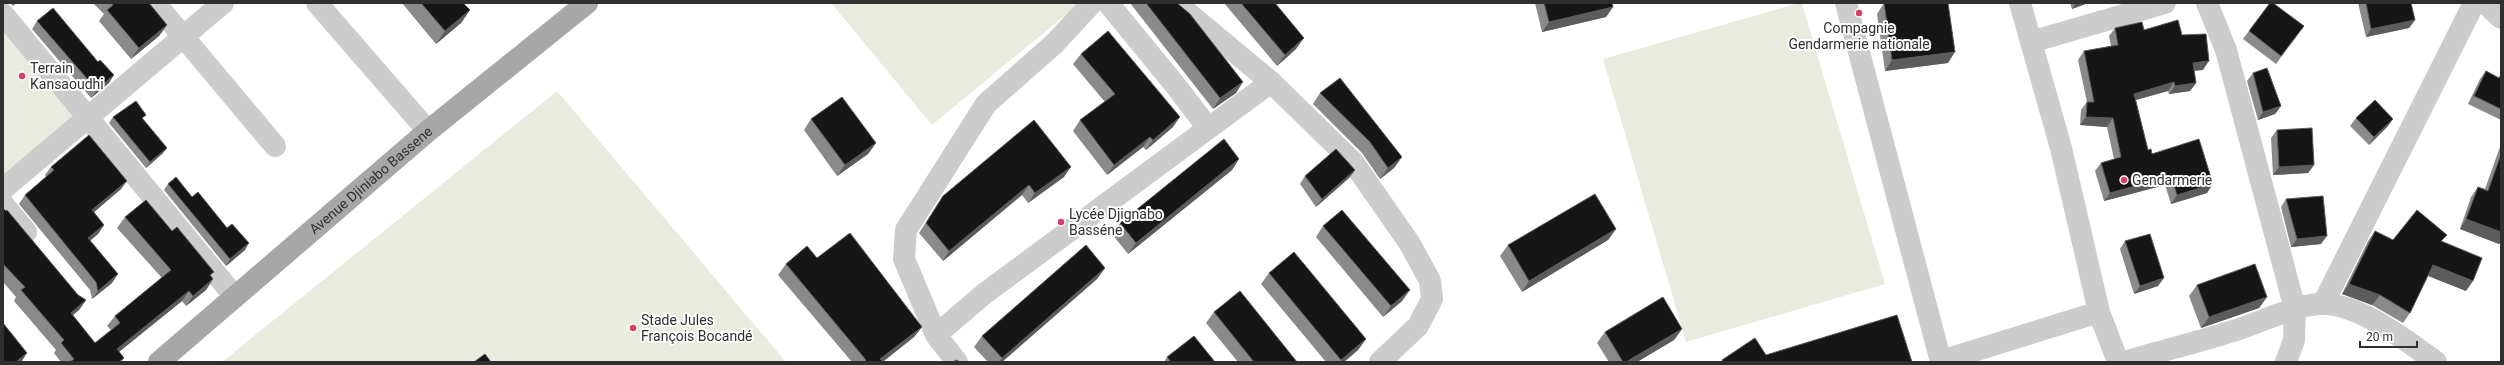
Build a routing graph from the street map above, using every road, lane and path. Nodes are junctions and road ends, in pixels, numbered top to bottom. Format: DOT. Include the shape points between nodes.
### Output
graph roads {
  1 [pos="155,3"];
  2 [pos="223,3"];
  3 [pos="317,3"];
  4 [pos="587,3"];
  5 [pos="1092,3"];
  6 [pos="1108,3"];
  7 [pos="1176,3"];
  8 [pos="1846,3"];
  9 [pos="2020,3"];
  10 [pos="2165,3"];
  11 [pos="2207,3"];
  12 [pos="2474,3"];
  13 [pos="2485,3"];
  14 [pos="3,14"];
  15 [pos="2501,18"];
  16 [pos="183,36"];
  17 [pos="2032,42"];
  18 [pos="1271,82"];
  19 [pos="88,116"];
  20 [pos="1208,128"];
  21 [pos="428,131"];
  22 [pos="275,146"];
  23 [pos="3,189"];
  24 [pos="3,204"];
  25 [pos="36,246"];
  26 [pos="235,297"];
  27 [pos="2323,304"];
  28 [pos="2295,309"];
  29 [pos="2099,312"];
  30 [pos="936,335"];
  31 [pos="159,362"];
  32 [pos="957,362"];
  33 [pos="1380,362"];
  34 [pos="1941,362"];
  35 [pos="2118,362"];
  36 [pos="2124,362"];
  37 [pos="2286,362"];
  38 [pos="2436,362"];
  1 -- 16 [label="street"];
  2 -- 16 [label="street"];
  3 -- 21 [label="street"];
  4 -- 21 [label="main road, Avenue Djiniabo Bassene"];
  5 -- 30 [label="street" via="1054,44 986,104 906,230 904,259"];
  6 -- 20 [label="street"];
  7 -- 18 [label="street"];
  8 -- 34 [label="street"];
  9 -- 17 [label="street"];
  10 -- 17 [label="street"];
  11 -- 28 [label="street" via="2226,50"];
  12 -- 27 [label="street"];
  13 -- 15 [label="street"];
  14 -- 19 [label="street"];
  16 -- 19 [label="street"];
  16 -- 22 [label="street"];
  17 -- 29 [label="street" via="2061,148"];
  18 -- 20 [label="street"];
  18 -- 33 [label="street" via="1353,162 1410,244 1430,280 1432,299 1418,326"];
  19 -- 23 [label="street"];
  19 -- 26 [label="street"];
  20 -- 30 [label="street" via="984,294"];
  21 -- 26 [label="main road, Avenue Djiniabo Bassene"];
  24 -- 25 [label="street"];
  26 -- 31 [label="main road, Avenue Djiniabo Bassene"];
  27 -- 28 [label="street"];
  27 -- 38 [label="street" via="2348,309 2374,321"];
  28 -- 36 [label="street" via="2236,330"];
  28 -- 37 [label="street" via="2294,340"];
  29 -- 34 [label="street"];
  29 -- 35 [label="street"];
  30 -- 32 [label="street"];
}
